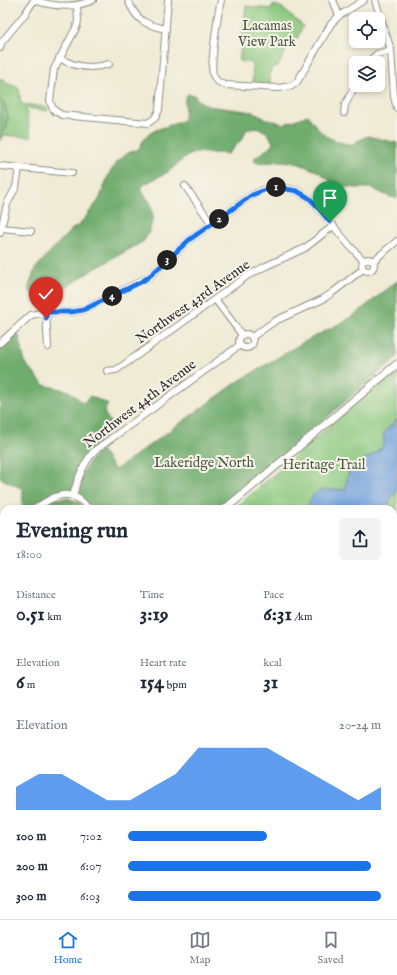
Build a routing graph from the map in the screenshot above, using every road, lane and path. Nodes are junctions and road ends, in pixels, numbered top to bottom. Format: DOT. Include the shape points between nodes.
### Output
graph roads {
  1 [pos="34,0"];
  2 [pos="93,0"];
  3 [pos="128,0"];
  4 [pos="168,0"];
  5 [pos="221,0"];
  6 [pos="333,0"];
  7 [pos="364,0"];
  8 [pos="375,0"];
  9 [pos="77,6"];
  10 [pos="340,16"];
  11 [pos="166,28"];
  12 [pos="0,48"];
  13 [pos="391,50"];
  14 [pos="375,56"];
  15 [pos="59,58"];
  16 [pos="109,64"];
  17 [pos="352,92"];
  18 [pos="397,108"];
  19 [pos="344,113"];
  20 [pos="0,166"];
  21 [pos="19,168"];
  22 [pos="72,173"];
  23 [pos="185,186"];
  24 [pos="212,224"];
  25 [pos="332,226"];
  26 [pos="1,231"];
  27 [pos="31,231"];
  28 [pos="397,241"];
  29 [pos="364,260"];
  30 [pos="373,261"];
  31 [pos="363,269"];
  32 [pos="214,299"];
  33 [pos="46,312"];
  34 [pos="242,335"];
  35 [pos="252,337"];
  36 [pos="0,343"];
  37 [pos="240,345"];
  38 [pos="48,347"];
  39 [pos="397,364"];
  40 [pos="107,371"];
  41 [pos="73,496"];
  42 [pos="40,505"];
  43 [pos="85,505"];
  44 [pos="230,505"];
  1 -- 9 [label="street" via="57,6"];
  1 -- 12 [label="street" via="1,43"];
  2 -- 9 [label="street"];
  3 -- 11 [label="street" via="140,20 147,25"];
  4 -- 11 [label="street"];
  5 -- 10 [label="street" via="212,65 217,82 225,85 278,88 292,86 298,82 331,24"];
  6 -- 10 [label="street"];
  7 -- 10 [label="street"];
  8 -- 13 [label="street"];
  9 -- 15 [label="street" via="77,26"];
  11 -- 15 [label="street" via="159,110 158,115 148,123 62,115 55,111 50,101 54,69"];
  13 -- 14 [label="street"];
  13 -- 18 [label="street"];
  15 -- 16 [label="street" via="72,65 99,67"];
  17 -- 19 [label="street"];
  20 -- 21 [label="street"];
  21 -- 22 [label="street"];
  21 -- 26 [label="street" via="16,187 5,209"];
  23 -- 24 [label="street"];
  24 -- 25 [label="street" via="252,195 274,187 297,191 309,198"];
  24 -- 33 [label="street" via="143,281 83,310"];
  25 -- 29 [label="street"];
  25 -- 32 [label="street, Northwest 43rd Avenue" via="305,248 253,272"];
  26 -- 27 [label="street"];
  28 -- 30 [label="street, Northwest 44th Avenue"];
  29 -- 30 [label="street" via="368,258"];
  29 -- 31 [label="street" via="361,264"];
  30 -- 31 [label="street, Northwest 44th Avenue" via="372,270"];
  31 -- 35 [label="street, Northwest 44th Avenue" via="323,299 275,321"];
  32 -- 34 [label="street"];
  32 -- 40 [label="street, Northwest 43rd Avenue" via="125,364 116,370"];
  33 -- 36 [label="street" via="28,316"];
  33 -- 38 [label="street"];
  34 -- 35 [label="street" via="248,334"];
  34 -- 37 [label="street"];
  35 -- 37 [label="street, Northwest 44th Avenue" via="253,342 249,347 244,348"];
  37 -- 41 [label="street, Northwest 44th Avenue" via="94,451 82,468"];
  39 -- 44 [label="main road"];
  41 -- 42 [label="street" via="54,496"];
  41 -- 43 [label="street"];
}
